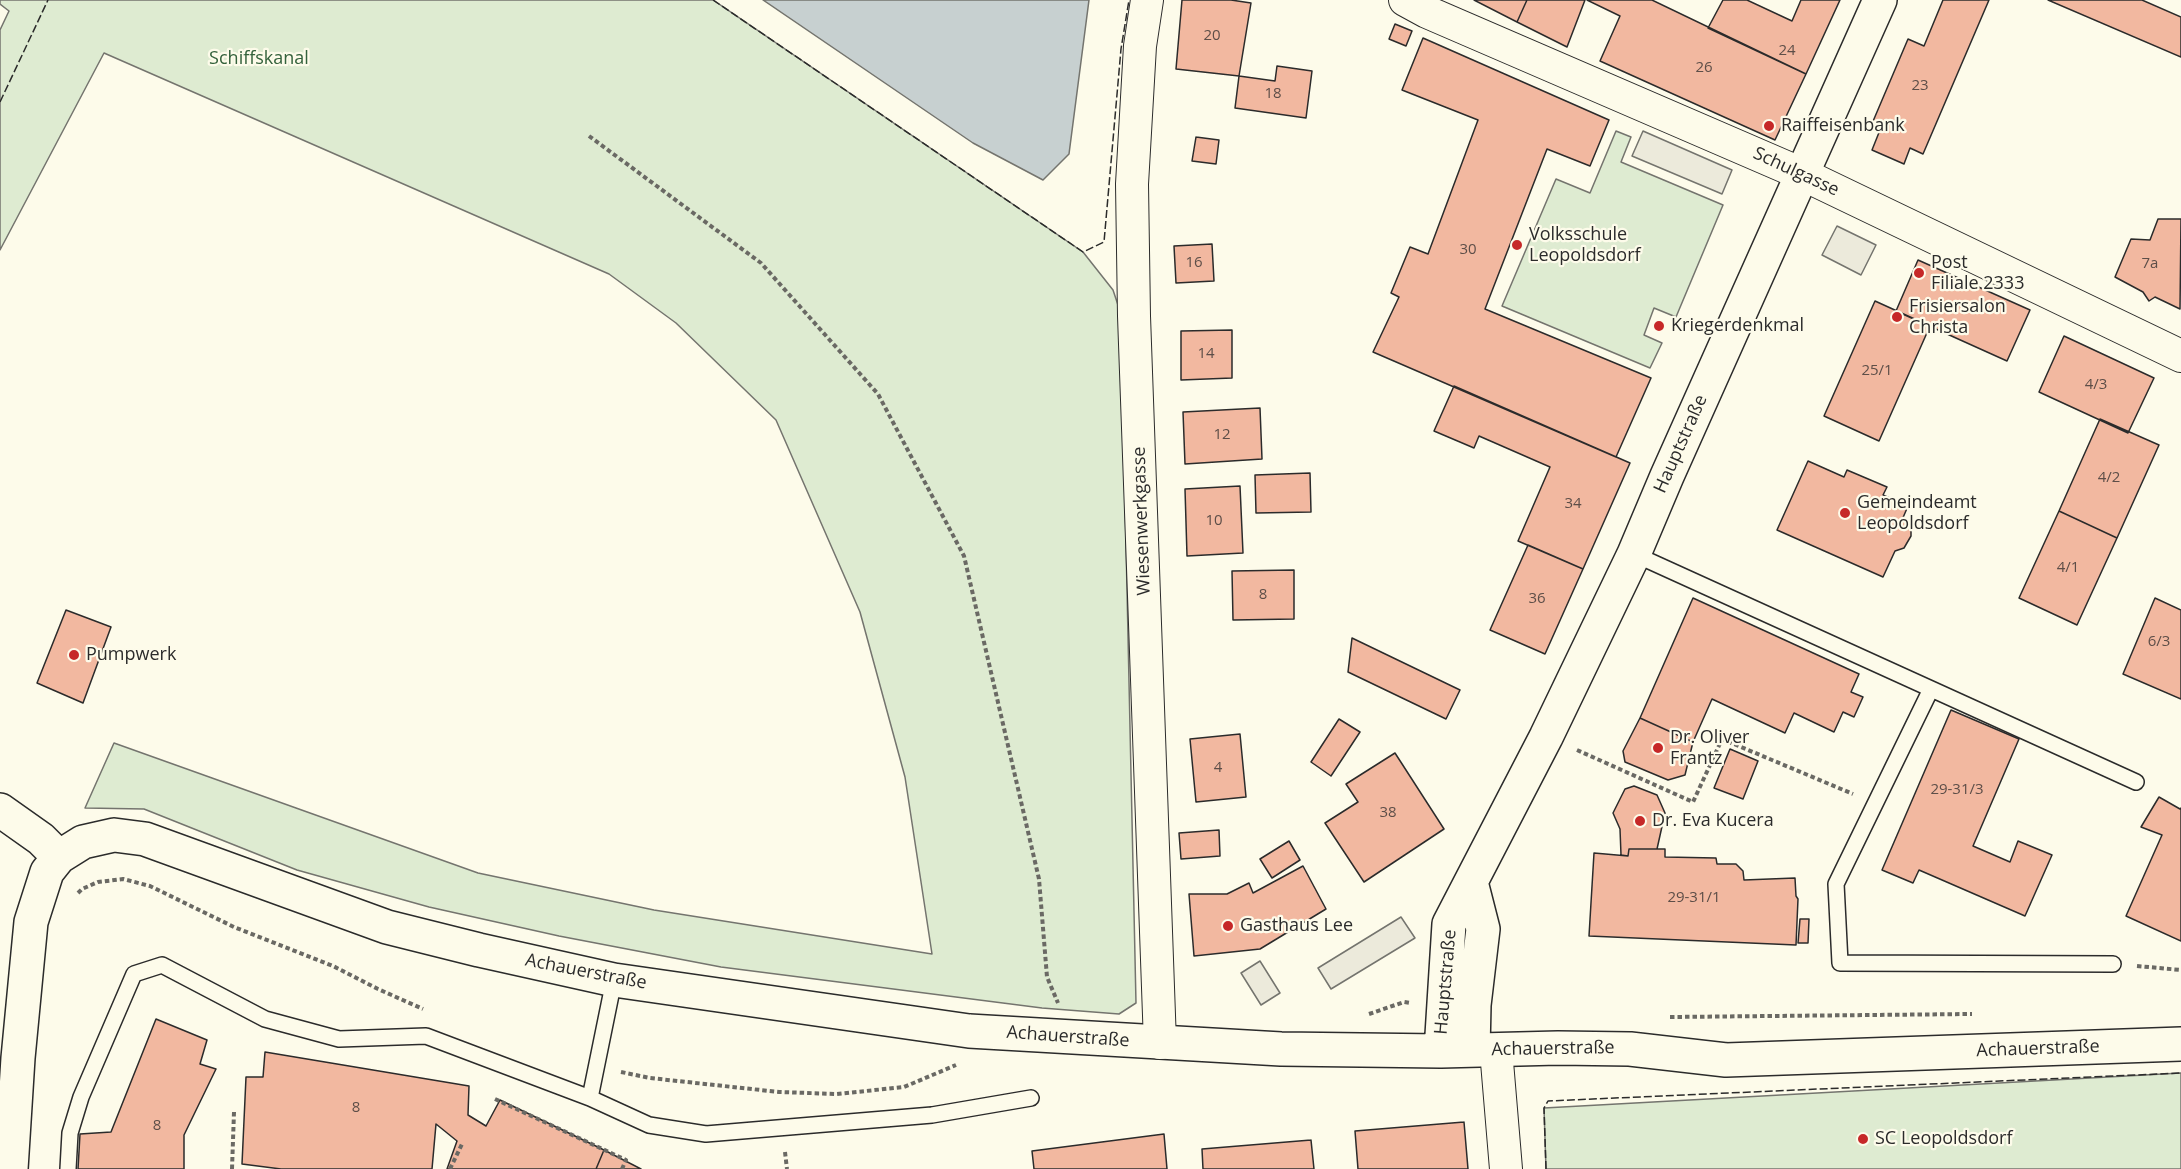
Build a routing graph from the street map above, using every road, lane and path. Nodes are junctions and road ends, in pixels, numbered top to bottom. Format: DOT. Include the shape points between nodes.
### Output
graph roads {
  1 [pos="1147,0"];
  2 [pos="1405,0"];
  3 [pos="1880,0"];
  4 [pos="589,136"];
  5 [pos="1802,174"];
  6 [pos="2181,356"];
  7 [pos="1634,554"];
  8 [pos="1930,689"];
  9 [pos="1546,737"];
  10 [pos="2136,782"];
  11 [pos="1875,803"];
  12 [pos="0,810"];
  13 [pos="59,856"];
  14 [pos="1471,882"];
  15 [pos="75,897"];
  16 [pos="2113,964"];
  17 [pos="2181,970"];
  18 [pos="614,980"];
  19 [pos="1442,1004"];
  20 [pos="1059,1005"];
  21 [pos="425,1010"];
  22 [pos="1977,1014"];
  23 [pos="1361,1015"];
  24 [pos="1666,1017"];
  25 [pos="1160,1043"];
  26 [pos="2181,1044"];
  27 [pos="1484,1050"];
  28 [pos="1441,1051"];
  29 [pos="596,1067"];
  30 [pos="779,1092"];
  31 [pos="590,1098"];
  32 [pos="1031,1098"];
  33 [pos="495,1099"];
  34 [pos="234,1112"];
  35 [pos="463,1142"];
  36 [pos="11,1169"];
  37 [pos="68,1169"];
  38 [pos="232,1169"];
  39 [pos="450,1169"];
  40 [pos="622,1169"];
  41 [pos="1506,1169"];
  1 -- 25 [label="street, Wiesenwerkgasse" via="1140,46 1132,184"];
  2 -- 5 [label="street, Schulgasse"];
  3 -- 5 [label="street, Hauptstraße"];
  4 -- 20 [label="path" via="761,263 878,394 964,556 1039,879 1047,977"];
  5 -- 6 [label="street, Schulgasse"];
  5 -- 7 [label="street, Hauptstraße"];
  7 -- 8 [label="lane"];
  7 -- 9 [label="street, Hauptstraße"];
  8 -- 10 [label="lane"];
  8 -- 11 [label="lane"];
  9 -- 11 [label="path" via="1693,802 1722,739"];
  9 -- 14 [label="street, Hauptstraße"];
  11 -- 16 [label="lane" via="1836,884 1840,963"];
  12 -- 13 [label="street" via="41,838"];
  13 -- 18 [label="street, Achauerstraße" via="83,842 114,835 145,838 387,927"];
  13 -- 36 [label="street" via="47,872 31,922"];
  14 -- 19 [label="street, Hauptstraße" via="1449,924"];
  14 -- 27 [label="street, Hauptstraße" via="1483,929 1474,1005"];
  15 -- 21 [label="path" via="98,882 123,879 150,886"];
  16 -- 17 [label="path"];
  18 -- 25 [label="street, Achauerstraße" via="969,1031"];
  18 -- 29 [label="lane"];
  19 -- 23 [label="path" via="1404,1002"];
  19 -- 28 [label="street, Hauptstraße"];
  22 -- 24 [label="path"];
  25 -- 28 [label="street, Achauerstraße"];
  26 -- 27 [label="street, Achauerstraße" via="1726,1060 1630,1049"];
  27 -- 28 [label="street, Achauerstraße"];
  27 -- 41 [label="street"];
  29 -- 30 [label="path" via="650,1078"];
  29 -- 31 [label="lane"];
  31 -- 32 [label="lane" via="649,1125 706,1134 933,1115"];
  31 -- 37 [label="lane" via="426,1036 339,1039 265,1018 162,964 134,974 81,1097 70,1133"];
  33 -- 40 [label="path" via="626,1160"];
  34 -- 38 [label="path"];
  35 -- 39 [label="path"];
}
